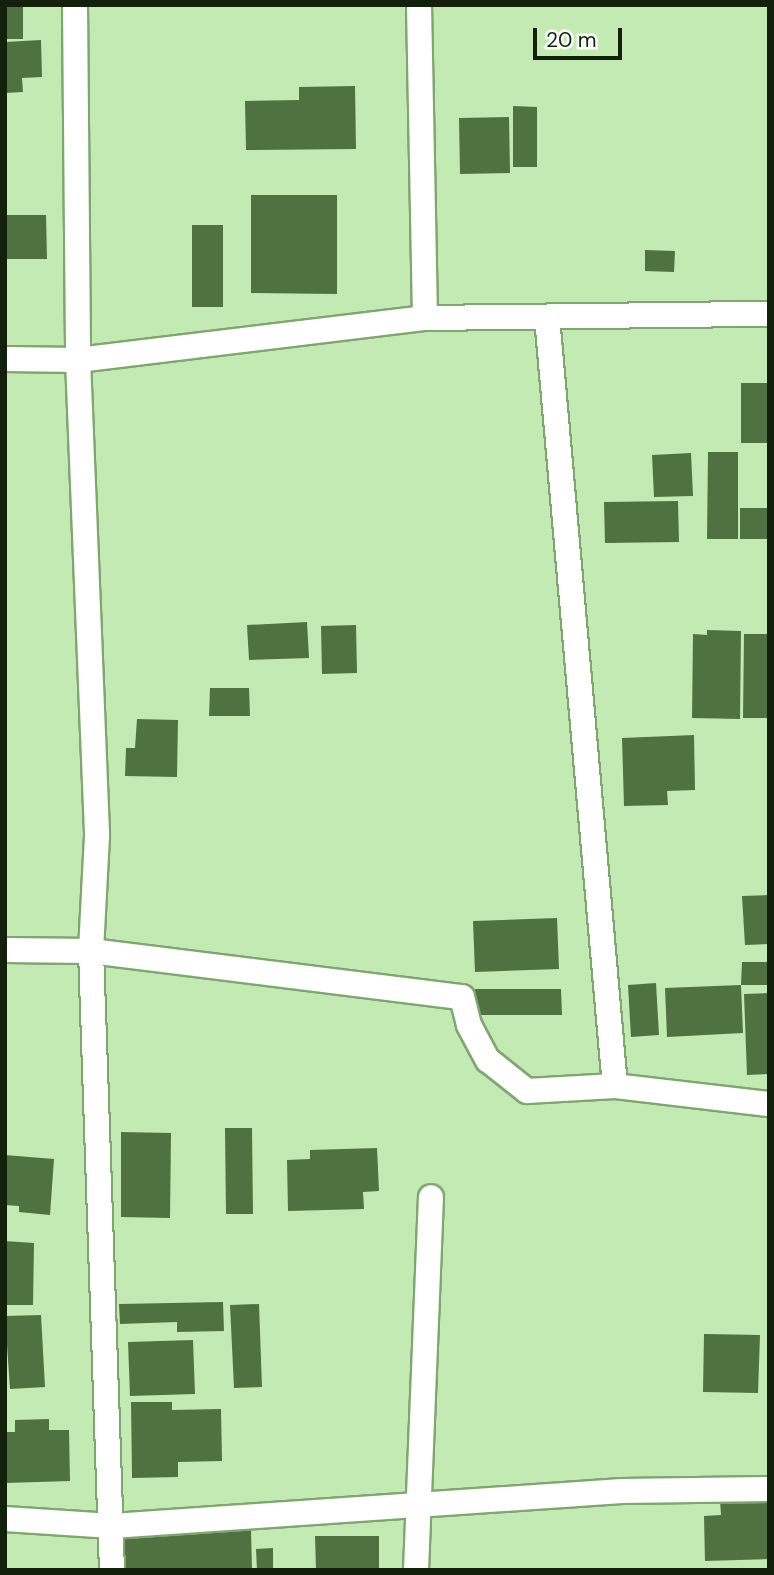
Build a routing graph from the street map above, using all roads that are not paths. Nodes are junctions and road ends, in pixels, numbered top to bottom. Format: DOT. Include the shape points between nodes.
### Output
graph roads {
  1 [pos="75,5"];
  2 [pos="419,5"];
  3 [pos="769,314"];
  4 [pos="547,317"];
  5 [pos="425,318"];
  6 [pos="5,359"];
  7 [pos="78,360"];
  8 [pos="5,950"];
  9 [pos="90,951"];
  10 [pos="615,1086"];
  11 [pos="769,1104"];
  12 [pos="431,1197"];
  13 [pos="769,1489"];
  14 [pos="417,1506"];
  15 [pos="5,1519"];
  16 [pos="112,1526"];
  17 [pos="112,1570"];
  18 [pos="416,1570"];
  1 -- 7 [label="street"];
  2 -- 5 [label="street"];
  3 -- 4 [label="street"];
  4 -- 5 [label="street"];
  4 -- 10 [label="street"];
  5 -- 7 [label="street"];
  6 -- 7 [label="street"];
  7 -- 9 [label="street" via="89,730 97,836"];
  8 -- 9 [label="street"];
  9 -- 10 [label="street" via="462,998 469,1026 488,1060 527,1091"];
  9 -- 16 [label="street"];
  10 -- 11 [label="street"];
  12 -- 14 [label="street"];
  13 -- 14 [label="street" via="622,1491"];
  14 -- 16 [label="street"];
  14 -- 18 [label="street"];
  15 -- 16 [label="street"];
  16 -- 17 [label="street"];
}
